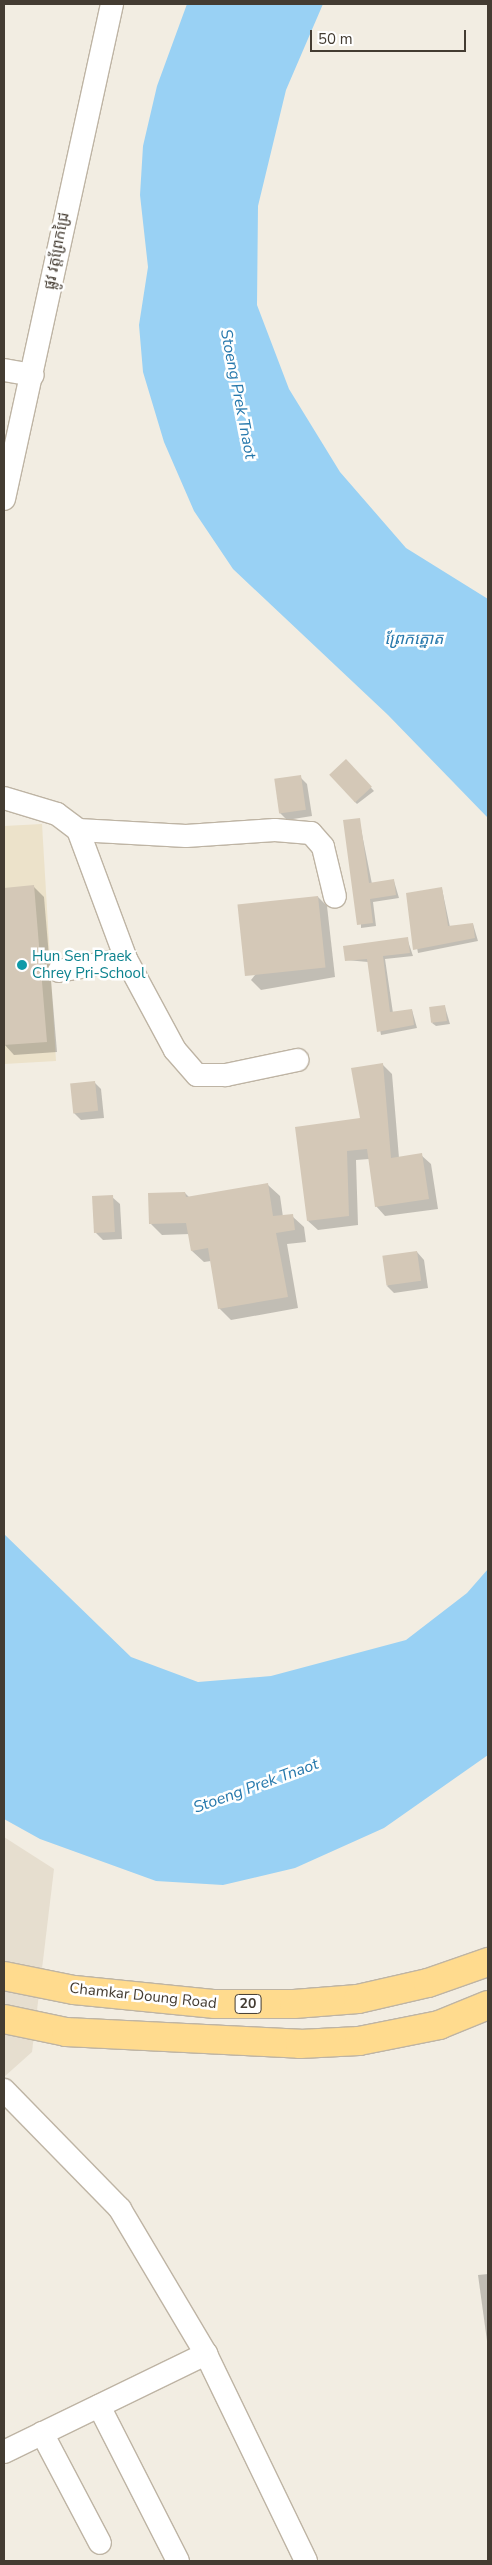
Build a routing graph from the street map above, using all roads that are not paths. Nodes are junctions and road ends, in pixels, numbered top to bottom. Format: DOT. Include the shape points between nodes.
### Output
graph roads {
  1 [pos="112,4"];
  2 [pos="4,370"];
  3 [pos="33,376"];
  4 [pos="4,500"];
  5 [pos="4,798"];
  6 [pos="78,830"];
  7 [pos="335,897"];
  8 [pos="126,959"];
  9 [pos="59,971"];
  10 [pos="297,1060"];
  11 [pos="488,1962"];
  12 [pos="4,1976"];
  13 [pos="215,2004"];
  14 [pos="488,2005"];
  15 [pos="4,2019"];
  16 [pos="212,2040"];
  17 [pos="4,2090"];
  18 [pos="206,2354"];
  19 [pos="99,2406"];
  20 [pos="42,2433"];
  21 [pos="4,2452"];
  22 [pos="100,2543"];
  23 [pos="178,2561"];
  24 [pos="306,2561"];
  1 -- 3 [label="street, ផ្លូវ វត្តព្រែកជ្រៃ" via="80,133"];
  2 -- 3 [label="street"];
  3 -- 4 [label="street, ផ្លូវ វត្តព្រែកជ្រៃ"];
  5 -- 6 [label="street" via="57,814"];
  6 -- 7 [label="street" via="186,836 275,830 311,834 323,847"];
  6 -- 8 [label="street"];
  8 -- 9 [label="street"];
  8 -- 10 [label="street" via="175,1050 197,1075 226,1075"];
  11 -- 13 [label="main road, Chamkar Doung Road / 20" via="428,1983 358,1999"];
  12 -- 13 [label="main road, Chamkar Doung Road / 20" via="74,1990"];
  13 -- 16 [label="main road"];
  14 -- 16 [label="main road" via="439,2025 359,2041 300,2044"];
  15 -- 16 [label="main road" via="66,2032"];
  17 -- 18 [label="street" via="120,2208"];
  18 -- 19 [label="street"];
  18 -- 24 [label="street"];
  19 -- 20 [label="street"];
  19 -- 23 [label="street"];
  20 -- 21 [label="street"];
  20 -- 22 [label="street"];
}
